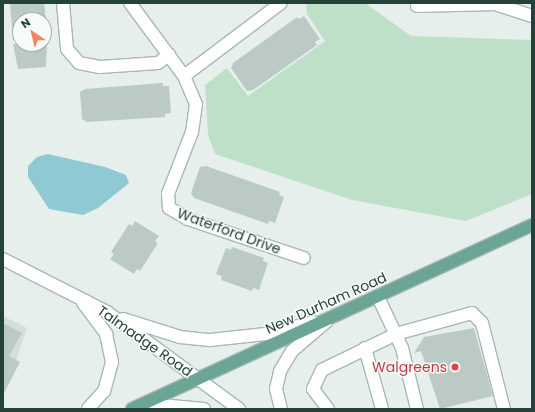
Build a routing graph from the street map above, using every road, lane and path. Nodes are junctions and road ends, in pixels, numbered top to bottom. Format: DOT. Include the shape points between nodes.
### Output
graph roads {
  1 [pos="64,3"];
  2 [pos="131,3"];
  3 [pos="281,3"];
  4 [pos="495,4"];
  5 [pos="417,6"];
  6 [pos="532,16"];
  7 [pos="169,55"];
  8 [pos="184,76"];
  9 [pos="532,225"];
  10 [pos="304,258"];
  11 [pos="3,259"];
  12 [pos="78,297"];
  13 [pos="378,297"];
  14 [pos="107,312"];
  15 [pos="332,317"];
  16 [pos="396,334"];
  17 [pos="365,348"];
  18 [pos="198,379"];
  19 [pos="88,409"];
  20 [pos="133,409"];
  21 [pos="204,409"];
  22 [pos="239,409"];
  23 [pos="281,409"];
  24 [pos="328,409"];
  25 [pos="382,409"];
  26 [pos="417,409"];
  27 [pos="504,409"];
  1 -- 7 [label="street" via="67,49 79,63 100,67 158,63"];
  2 -- 7 [label="street, Waterford Drive"];
  3 -- 8 [label="street"];
  4 -- 5 [label="street"];
  4 -- 6 [label="street"];
  7 -- 8 [label="street, Waterford Drive"];
  8 -- 10 [label="street, Waterford Drive" via="194,92 196,116 168,194 169,208 188,219"];
  9 -- 13 [label="main road, New Durham Road"];
  11 -- 12 [label="street, Talmadge Road"];
  12 -- 14 [label="street, Talmadge Road"];
  12 -- 19 [label="street" via="106,334 112,362 104,391"];
  13 -- 15 [label="main road, New Durham Road"];
  13 -- 16 [label="street"];
  14 -- 15 [label="street" via="155,331 210,340 266,334"];
  14 -- 18 [label="street, Talmadge Road"];
  15 -- 18 [label="main road, New Durham Road"];
  15 -- 23 [label="street" via="292,351 280,371 276,389"];
  16 -- 17 [label="street"];
  16 -- 26 [label="street"];
  16 -- 27 [label="street" via="472,313 482,323"];
  17 -- 24 [label="street" via="322,370 314,380 316,397"];
  17 -- 25 [label="street"];
  18 -- 20 [label="main road, New Durham Road"];
  18 -- 22 [label="street, Talmadge Road"];
  20 -- 21 [label="street" via="171,406"];
}
